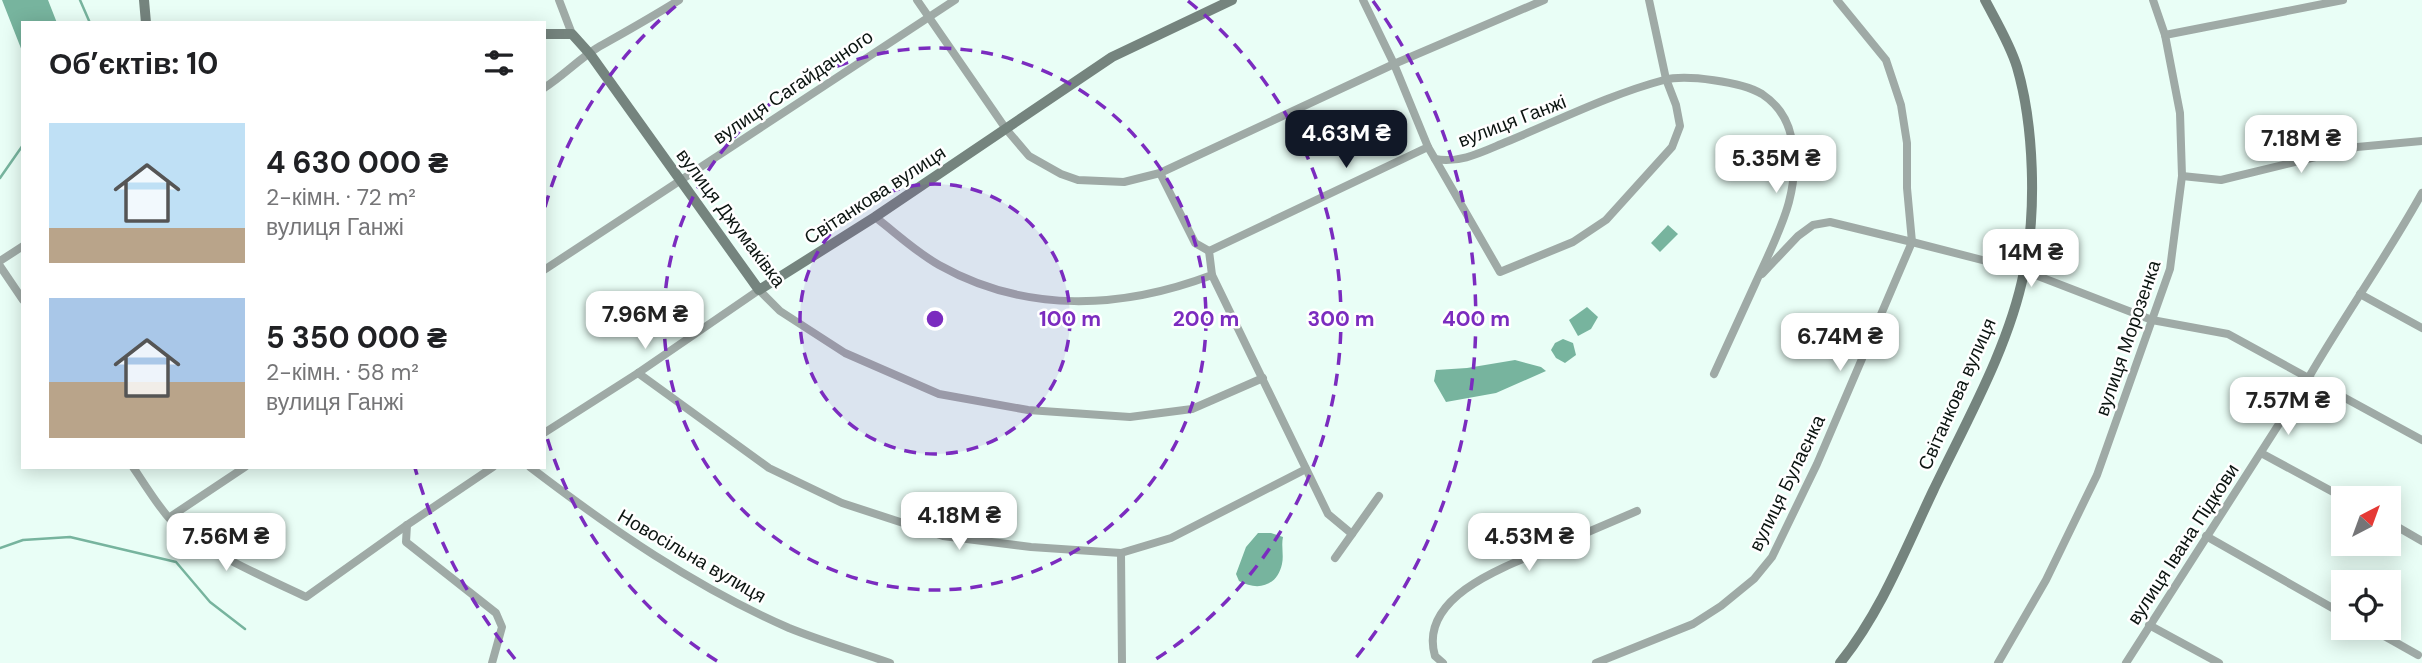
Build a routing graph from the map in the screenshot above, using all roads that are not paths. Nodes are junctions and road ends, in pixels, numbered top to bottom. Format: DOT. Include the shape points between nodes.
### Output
graph roads {
  1 [pos="144,0"];
  2 [pos="559,0"];
  3 [pos="679,0"];
  4 [pos="916,0"];
  5 [pos="955,0"];
  6 [pos="1232,0"];
  7 [pos="1363,0"];
  8 [pos="1544,0"];
  9 [pos="1649,0"];
  10 [pos="1838,0"];
  11 [pos="1985,0"];
  12 [pos="2153,0"];
  13 [pos="2343,0"];
  14 [pos="928,16"];
  15 [pos="146,21"];
  16 [pos="546,34"];
  17 [pos="572,34"];
  18 [pos="2165,35"];
  19 [pos="590,54"];
  20 [pos="1394,64"];
  21 [pos="1666,79"];
  22 [pos="546,87"];
  23 [pos="1006,129"];
  24 [pos="2422,141"];
  25 [pos="1428,147"];
  26 [pos="1436,159"];
  27 [pos="1160,173"];
  28 [pos="2182,176"];
  29 [pos="681,181"];
  30 [pos="2422,193"];
  31 [pos="2418,210"];
  32 [pos="875,217"];
  33 [pos="1912,242"];
  34 [pos="21,248"];
  35 [pos="1209,251"];
  36 [pos="0,264"];
  37 [pos="546,269"];
  38 [pos="2025,271"];
  39 [pos="1212,275"];
  40 [pos="1757,279"];
  41 [pos="759,289"];
  42 [pos="2360,294"];
  43 [pos="21,297"];
  44 [pos="2152,320"];
  45 [pos="2422,328"];
  46 [pos="638,373"];
  47 [pos="1714,373"];
  48 [pos="2309,377"];
  49 [pos="1262,378"];
  50 [pos="546,432"];
  51 [pos="2422,440"];
  52 [pos="2261,453"];
  53 [pos="134,469"];
  54 [pos="241,469"];
  55 [pos="490,469"];
  56 [pos="533,469"];
  57 [pos="1306,469"];
  58 [pos="2331,491"];
  59 [pos="1379,496"];
  60 [pos="1637,511"];
  61 [pos="170,517"];
  62 [pos="407,525"];
  63 [pos="2401,529"];
  64 [pos="1352,534"];
  65 [pos="2206,536"];
  66 [pos="2422,541"];
  67 [pos="1121,553"];
  68 [pos="1335,558"];
  69 [pos="2331,607"];
  70 [pos="2149,625"];
  71 [pos="2391,640"];
  72 [pos="2418,655"];
  73 [pos="492,663"];
  74 [pos="890,663"];
  75 [pos="1122,663"];
  76 [pos="1443,663"];
  77 [pos="1596,663"];
  78 [pos="1840,663"];
  79 [pos="1998,663"];
  80 [pos="2126,663"];
  81 [pos="2219,663"];
  1 -- 15 [label="street"];
  2 -- 17 [label="street, вулиця Джумаківка"];
  3 -- 19 [label="street"];
  4 -- 14 [label="street"];
  5 -- 14 [label="street, вулиця Сагайдачного"];
  6 -- 23 [label="street, Світанкова вулиця" via="1112,57"];
  7 -- 20 [label="street, вулиця Ганжі"];
  8 -- 20 [label="street"];
  9 -- 21 [label="street"];
  10 -- 33 [label="street, вулиця Булаєнка" via="1886,60 1901,105"];
  11 -- 38 [label="street, Світанкова вулиця" via="2017,66 2026,117 2033,167"];
  12 -- 18 [label="street, вулиця Морозенка"];
  13 -- 18 [label="street"];
  14 -- 23 [label="street"];
  14 -- 29 [label="street, вулиця Сагайдачного"];
  16 -- 17 [label="street"];
  17 -- 19 [label="street, вулиця Джумаківка"];
  18 -- 28 [label="street, вулиця Морозенка" via="2180,113"];
  19 -- 22 [label="street"];
  19 -- 29 [label="street, вулиця Джумаківка"];
  20 -- 25 [label="street, вулиця Ганжі"];
  20 -- 27 [label="street"];
  21 -- 26 [label="street, вулиця Ганжі" via="1472,156"];
  21 -- 26 [label="street" via="1681,126 1672,147 1606,220 1573,242 1500,272"];
  21 -- 40 [label="street, вулиця Ганжі" via="1719,80 1748,87 1777,106 1788,125 1796,157 1793,190"];
  23 -- 27 [label="street" via="1029,156 1078,180 1124,182"];
  23 -- 32 [label="street, Світанкова вулиця"];
  24 -- 28 [label="street" via="2357,147 2221,180"];
  25 -- 26 [label="street, вулиця Ганжі"];
  25 -- 35 [label="street"];
  27 -- 35 [label="street" via="1195,243"];
  28 -- 44 [label="street, вулиця Морозенка" via="2170,269"];
  29 -- 37 [label="street, вулиця Сагайдачного"];
  29 -- 41 [label="street, вулиця Джумаківка"];
  30 -- 31 [label="street, вулиця Івана Підкови"];
  31 -- 42 [label="street, вулиця Івана Підкови"];
  32 -- 39 [label="street" via="937,264 1005,293 1089,303 1175,290"];
  32 -- 41 [label="street, Світанкова вулиця"];
  33 -- 38 [label="street"];
  33 -- 40 [label="street" via="1830,222 1813,225"];
  33 -- 77 [label="street, вулиця Булаєнка" via="1772,557 1754,579 1693,624"];
  34 -- 36 [label="street"];
  35 -- 39 [label="street"];
  36 -- 43 [label="street"];
  38 -- 44 [label="street"];
  38 -- 78 [label="street, Світанкова вулиця" via="2007,330 1982,387 1874,615"];
  39 -- 49 [label="street"];
  40 -- 47 [label="street, вулиця Ганжі"];
  41 -- 46 [label="street, Світанкова вулиця"];
  41 -- 49 [label="street, вулиця Джумаківка" via="780,311 845,354 939,394 1028,410 1130,416 1192,409"];
  42 -- 45 [label="street"];
  42 -- 48 [label="street, вулиця Івана Підкови"];
  44 -- 48 [label="street" via="2228,334"];
  44 -- 79 [label="street, вулиця Морозенка" via="2097,475 2046,580"];
  46 -- 50 [label="street, Світанкова вулиця"];
  46 -- 67 [label="street" via="769,468 842,503 943,536"];
  48 -- 51 [label="street"];
  48 -- 52 [label="street, вулиця Івана Підкови"];
  49 -- 57 [label="street"];
  52 -- 58 [label="street"];
  52 -- 65 [label="street, вулиця Івана Підкови"];
  53 -- 61 [label="street"];
  54 -- 61 [label="street"];
  55 -- 62 [label="street"];
  56 -- 74 [label="street, Новосільна вулиця" via="614,530 723,596 790,628"];
  57 -- 64 [label="street" via="1328,514"];
  57 -- 67 [label="street" via="1171,538"];
  59 -- 64 [label="street"];
  60 -- 76 [label="street" via="1483,577 1459,594 1436,623 1432,637 1435,656"];
  61 -- 62 [label="street" via="180,530 306,597"];
  62 -- 73 [label="street" via="406,542 496,613 502,627"];
  63 -- 66 [label="street"];
  64 -- 68 [label="street"];
  65 -- 69 [label="street"];
  65 -- 70 [label="street, вулиця Івана Підкови"];
  67 -- 75 [label="street"];
  70 -- 80 [label="street, вулиця Івана Підкови"];
  70 -- 81 [label="street"];
  71 -- 72 [label="street"];
}
